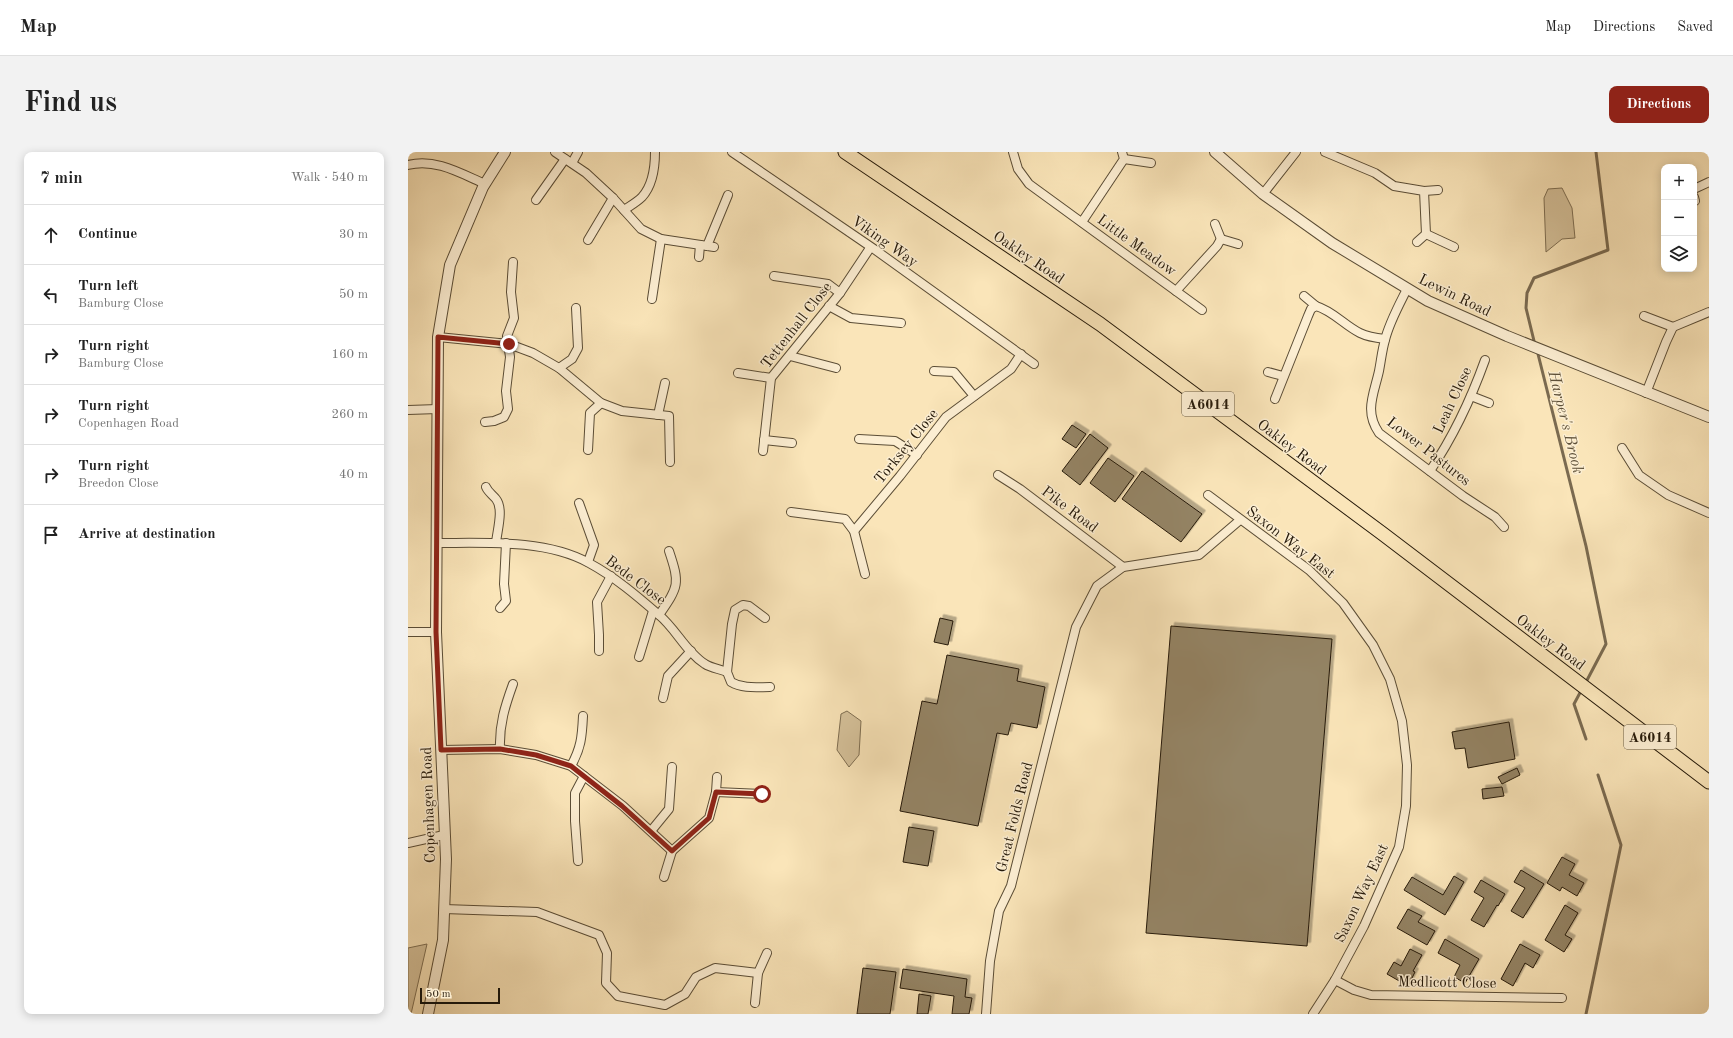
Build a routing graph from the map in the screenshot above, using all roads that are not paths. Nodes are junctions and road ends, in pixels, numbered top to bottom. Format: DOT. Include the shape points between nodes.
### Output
graph roads {
  1 [pos="505,152"];
  2 [pos="555,152"];
  3 [pos="578,152"];
  4 [pos="655,152"];
  5 [pos="732,152"];
  6 [pos="845,152"];
  7 [pos="1013,152"];
  8 [pos="1215,152"];
  9 [pos="1296,152"];
  10 [pos="1325,152"];
  11 [pos="1123,156"];
  12 [pos="569,161"];
  13 [pos="1151,163"];
  14 [pos="408,165"];
  15 [pos="1709,182"];
  16 [pos="485,184"];
  17 [pos="1697,188"];
  18 [pos="1438,190"];
  19 [pos="1424,191"];
  20 [pos="1263,194"];
  21 [pos="728,195"];
  22 [pos="613,198"];
  23 [pos="536,200"];
  24 [pos="624,210"];
  25 [pos="1082,222"];
  26 [pos="1215,224"];
  27 [pos="1426,234"];
  28 [pos="661,239"];
  29 [pos="1221,239"];
  30 [pos="588,240"];
  31 [pos="1417,242"];
  32 [pos="1238,244"];
  33 [pos="707,246"];
  34 [pos="1454,247"];
  35 [pos="870,248"];
  36 [pos="698,257"];
  37 [pos="513,262"];
  38 [pos="774,276"];
  39 [pos="1407,289"];
  40 [pos="1176,291"];
  41 [pos="840,293"];
  42 [pos="1304,296"];
  43 [pos="652,298"];
  44 [pos="829,306"];
  45 [pos="1316,306"];
  46 [pos="576,308"];
  47 [pos="1202,310"];
  48 [pos="1709,312"];
  49 [pos="1644,316"];
  50 [pos="901,322"];
  51 [pos="1673,327"];
  52 [pos="438,337"];
  53 [pos="1385,339"];
  54 [pos="509,344"];
  55 [pos="1021,354"];
  56 [pos="790,356"];
  57 [pos="1485,360"];
  58 [pos="1034,364"];
  59 [pos="559,368"];
  60 [pos="836,368"];
  61 [pos="934,371"];
  62 [pos="1268,372"];
  63 [pos="738,373"];
  64 [pos="1283,376"];
  65 [pos="771,378"];
  66 [pos="665,383"];
  67 [pos="1646,393"];
  68 [pos="974,396"];
  69 [pos="1471,396"];
  70 [pos="1275,399"];
  71 [pos="601,403"];
  72 [pos="1488,403"];
  73 [pos="408,410"];
  74 [pos="438,410"];
  75 [pos="658,415"];
  76 [pos="1709,417"];
  77 [pos="485,422"];
  78 [pos="859,439"];
  79 [pos="764,440"];
  80 [pos="792,443"];
  81 [pos="1622,448"];
  82 [pos="588,450"];
  83 [pos="763,451"];
  84 [pos="917,455"];
  85 [pos="670,462"];
  86 [pos="1430,472"];
  87 [pos="998,475"];
  88 [pos="486,487"];
  89 [pos="1208,495"];
  90 [pos="579,503"];
  91 [pos="791,512"];
  92 [pos="1709,513"];
  93 [pos="1240,520"];
  94 [pos="1504,527"];
  95 [pos="854,531"];
  96 [pos="437,543"];
  97 [pos="496,543"];
  98 [pos="506,543"];
  99 [pos="669,551"];
  100 [pos="588,562"];
  101 [pos="1123,567"];
  102 [pos="865,574"];
  103 [pos="611,576"];
  104 [pos="500,608"];
  105 [pos="656,613"];
  106 [pos="765,618"];
  107 [pos="408,632"];
  108 [pos="436,632"];
  109 [pos="599,651"];
  110 [pos="691,651"];
  111 [pos="638,657"];
  112 [pos="728,672"];
  113 [pos="513,684"];
  114 [pos="770,687"];
  115 [pos="663,698"];
  116 [pos="583,716"];
  117 [pos="500,749"];
  118 [pos="441,750"];
  119 [pos="571,766"];
  120 [pos="672,767"];
  121 [pos="584,776"];
  122 [pos="717,777"];
  123 [pos="1709,782"];
  124 [pos="716,792"];
  125 [pos="762,794"];
  126 [pos="651,831"];
  127 [pos="444,835"];
  128 [pos="408,844"];
  129 [pos="672,851"];
  130 [pos="578,861"];
  131 [pos="664,877"];
  132 [pos="444,909"];
  133 [pos="767,953"];
  134 [pos="758,973"];
  135 [pos="1335,980"];
  136 [pos="1562,998"];
  137 [pos="756,1002"];
  138 [pos="428,1014"];
  139 [pos="986,1014"];
  140 [pos="1313,1014"];
  1 -- 16 [label="street, Copenhagen Road"];
  2 -- 12 [label="street"];
  3 -- 12 [label="street"];
  4 -- 24 [label="street" via="655,166 648,188 641,198"];
  5 -- 35 [label="street, Viking Way"];
  6 -- 123 [label="main road, Oakley Road / A6014" via="1100,324 1383,534"];
  7 -- 25 [label="street, Little Meadow" via="1018,169 1029,184"];
  8 -- 20 [label="street, Lewin Road"];
  9 -- 20 [label="street"];
  10 -- 19 [label="street" via="1375,173 1394,186"];
  11 -- 13 [label="street"];
  11 -- 25 [label="street, Little Meadow"];
  12 -- 22 [label="street"];
  12 -- 23 [label="street"];
  14 -- 16 [label="street" via="415,163 444,166"];
  15 -- 17 [label="street"];
  16 -- 52 [label="street, Copenhagen Road" via="450,265"];
  18 -- 19 [label="street"];
  19 -- 27 [label="street"];
  20 -- 39 [label="street, Lewin Road" via="1332,243"];
  21 -- 33 [label="street"];
  22 -- 24 [label="street"];
  22 -- 30 [label="street"];
  24 -- 28 [label="street" via="641,229"];
  25 -- 40 [label="street, Little Meadow"];
  26 -- 29 [label="street"];
  27 -- 31 [label="street"];
  27 -- 34 [label="street"];
  28 -- 33 [label="street"];
  28 -- 43 [label="street"];
  29 -- 32 [label="street"];
  29 -- 40 [label="street, Little Meadow"];
  33 -- 36 [label="street"];
  35 -- 41 [label="street, Tettenhall Close"];
  35 -- 55 [label="street, Viking Way"];
  37 -- 54 [label="street" via="511,292 514,318 507,336"];
  38 -- 41 [label="street" via="828,284"];
  39 -- 53 [label="street, Lower Pastures"];
  39 -- 67 [label="street, Lewin Road" via="1445,310"];
  40 -- 47 [label="street, Little Meadow"];
  41 -- 44 [label="street, Tettenhall Close"];
  42 -- 45 [label="street"];
  44 -- 50 [label="street" via="851,318"];
  44 -- 56 [label="street, Tettenhall Close"];
  45 -- 53 [label="street" via="1327,310 1359,333"];
  45 -- 64 [label="street" via="1311,309"];
  46 -- 59 [label="street" via="578,348 572,359"];
  48 -- 51 [label="street"];
  49 -- 51 [label="street"];
  51 -- 67 [label="street"];
  52 -- 54 [label="street"];
  52 -- 74 [label="street, Copenhagen Road"];
  53 -- 86 [label="street, Lower Pastures" via="1372,396 1373,422 1380,433"];
  54 -- 59 [label="street" via="533,353"];
  54 -- 77 [label="street" via="506,391 508,409 504,417"];
  55 -- 58 [label="street, Viking Way"];
  55 -- 68 [label="street, Torksey Close" via="1011,369"];
  56 -- 60 [label="street"];
  56 -- 65 [label="street, Tettenhall Close"];
  57 -- 69 [label="street, Leah Close"];
  59 -- 71 [label="street"];
  61 -- 68 [label="street" via="954,372"];
  62 -- 64 [label="street"];
  63 -- 65 [label="street"];
  64 -- 70 [label="street"];
  65 -- 79 [label="street, Tettenhall Close"];
  66 -- 75 [label="street"];
  67 -- 76 [label="street, Lewin Road"];
  68 -- 84 [label="street, Torksey Close" via="946,417"];
  69 -- 72 [label="street"];
  69 -- 86 [label="street, Leah Close"];
  71 -- 75 [label="street" via="622,411"];
  71 -- 82 [label="street" via="590,413"];
  73 -- 74 [label="street"];
  74 -- 96 [label="street, Copenhagen Road"];
  75 -- 85 [label="street" via="669,416"];
  78 -- 84 [label="street" via="894,441"];
  79 -- 80 [label="street"];
  79 -- 83 [label="street, Tettenhall Close"];
  81 -- 92 [label="street" via="1640,475 1668,495"];
  84 -- 95 [label="street, Torksey Close"];
  86 -- 94 [label="street, Lower Pastures" via="1495,517"];
  87 -- 101 [label="street, Pike Road"];
  88 -- 97 [label="street" via="496,500 499,510"];
  89 -- 93 [label="street, Saxon Way East"];
  90 -- 100 [label="street" via="594,545"];
  91 -- 95 [label="street" via="845,519"];
  93 -- 101 [label="street" via="1199,555"];
  93 -- 135 [label="street, Saxon Way East" via="1309,570 1343,603 1373,645 1390,679 1402,721 1407,765 1406,806 1399,847 1364,926"];
  95 -- 102 [label="street"];
  96 -- 97 [label="street, Bede Close"];
  96 -- 108 [label="street, Copenhagen Road"];
  97 -- 98 [label="street, Bede Close"];
  98 -- 100 [label="street, Bede Close" via="541,547"];
  98 -- 104 [label="street" via="506,601"];
  99 -- 105 [label="street" via="676,573 676,584 674,593"];
  100 -- 103 [label="street, Bede Close"];
  101 -- 139 [label="street, Great Folds Road" via="1097,586 1076,627 1011,886 999,912 990,961"];
  103 -- 105 [label="street, Bede Close"];
  103 -- 109 [label="street" via="597,602"];
  105 -- 110 [label="street, Bede Close"];
  105 -- 111 [label="street"];
  106 -- 112 [label="street" via="749,606 743,605 735,610"];
  107 -- 108 [label="street"];
  108 -- 118 [label="street, Copenhagen Road"];
  110 -- 112 [label="street, Bede Close" via="705,664"];
  110 -- 115 [label="street" via="668,676"];
  112 -- 114 [label="street" via="731,682 736,685 748,688"];
  113 -- 117 [label="street" via="502,718"];
  116 -- 119 [label="street" via="579,752"];
  117 -- 118 [label="street"];
  117 -- 119 [label="street" via="536,755"];
  118 -- 127 [label="street, Copenhagen Road"];
  119 -- 121 [label="street"];
  120 -- 126 [label="street" via="669,809"];
  121 -- 126 [label="street"];
  121 -- 130 [label="street" via="575,793"];
  122 -- 124 [label="street"];
  124 -- 125 [label="street"];
  124 -- 129 [label="street" via="709,818"];
  126 -- 129 [label="street"];
  127 -- 128 [label="street"];
  127 -- 132 [label="street, Copenhagen Road"];
  129 -- 131 [label="street"];
  132 -- 134 [label="street" via="537,912 599,935 607,953 606,983 618,996 666,1005 685,994 696,977 715,968"];
  132 -- 138 [label="street, Copenhagen Road" via="443,940"];
  133 -- 134 [label="street"];
  134 -- 137 [label="street"];
  135 -- 136 [label="street, Medlicott Close" via="1371,995"];
  135 -- 140 [label="street, Saxon Way East"];
}
